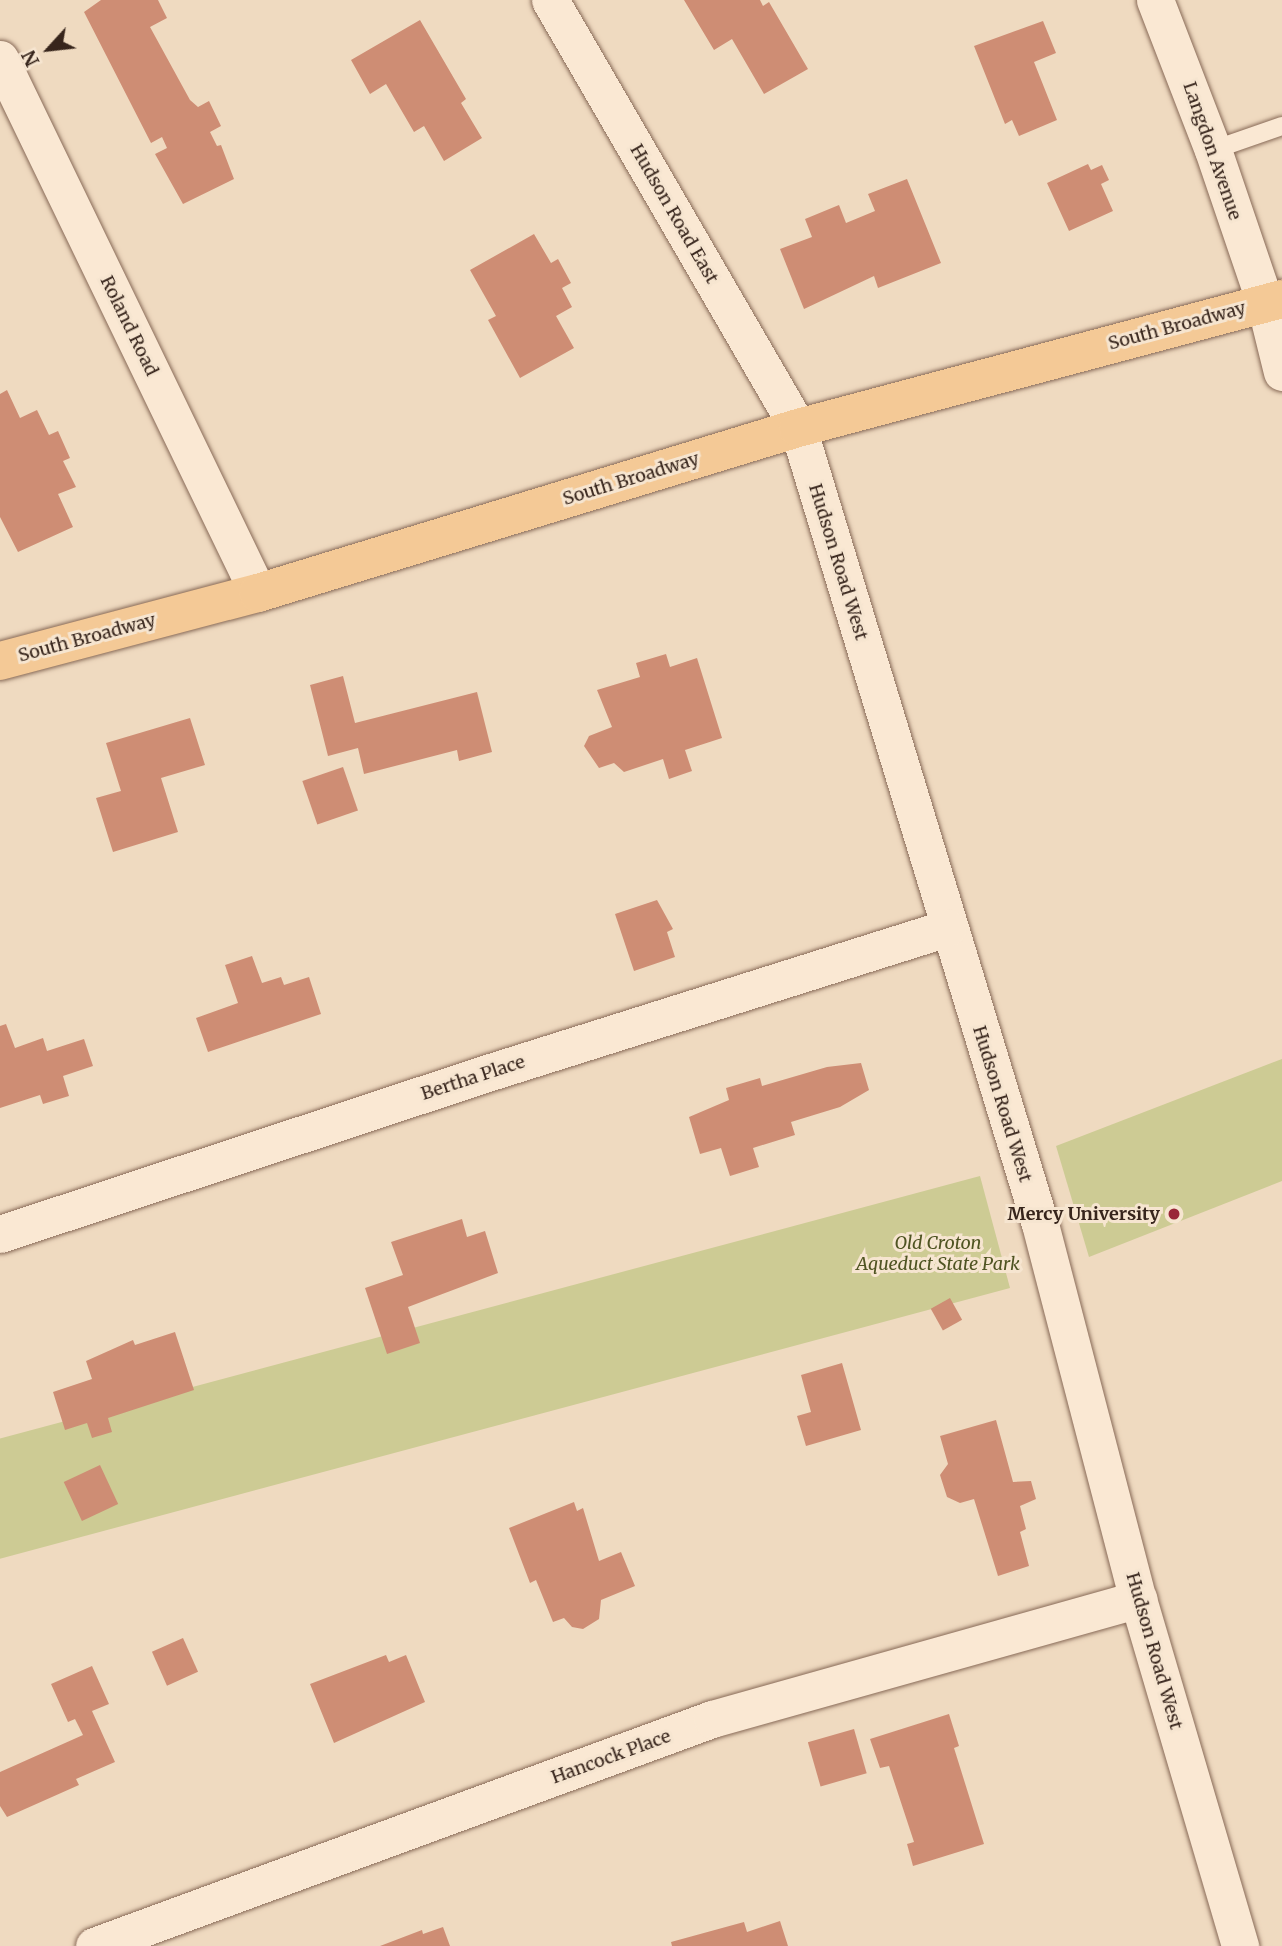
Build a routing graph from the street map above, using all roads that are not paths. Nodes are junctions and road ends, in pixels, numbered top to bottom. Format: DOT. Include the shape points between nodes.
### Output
graph roads {
  1 [pos="550,0"];
  2 [pos="1155,0"];
  3 [pos="0,59"];
  4 [pos="1282,126"];
  5 [pos="1213,150"];
  6 [pos="1273,301"];
  7 [pos="1282,372"];
  8 [pos="798,428"];
  9 [pos="258,593"];
  10 [pos="0,661"];
  11 [pos="948,928"];
  12 [pos="0,1234"];
  13 [pos="1138,1599"];
  14 [pos="94,1946"];
  15 [pos="1240,1946"];
  1 -- 8 [label="street, Hudson Road East"];
  2 -- 5 [label="street, Langdon Avenue"];
  3 -- 9 [label="street, Roland Road"];
  4 -- 5 [label="lane"];
  5 -- 6 [label="street, Langdon Avenue"];
  6 -- 7 [label="street, Langdon Avenue"];
  6 -- 8 [label="main road, South Broadway"];
  8 -- 9 [label="main road, South Broadway"];
  8 -- 11 [label="street, Hudson Road West"];
  9 -- 10 [label="main road, South Broadway"];
  11 -- 12 [label="street, Bertha Place" via="484,1074"];
  11 -- 13 [label="street, Hudson Road West" via="1040,1224"];
  13 -- 14 [label="street, Hancock Place" via="712,1720"];
  13 -- 15 [label="street, Hudson Road West"];
}
